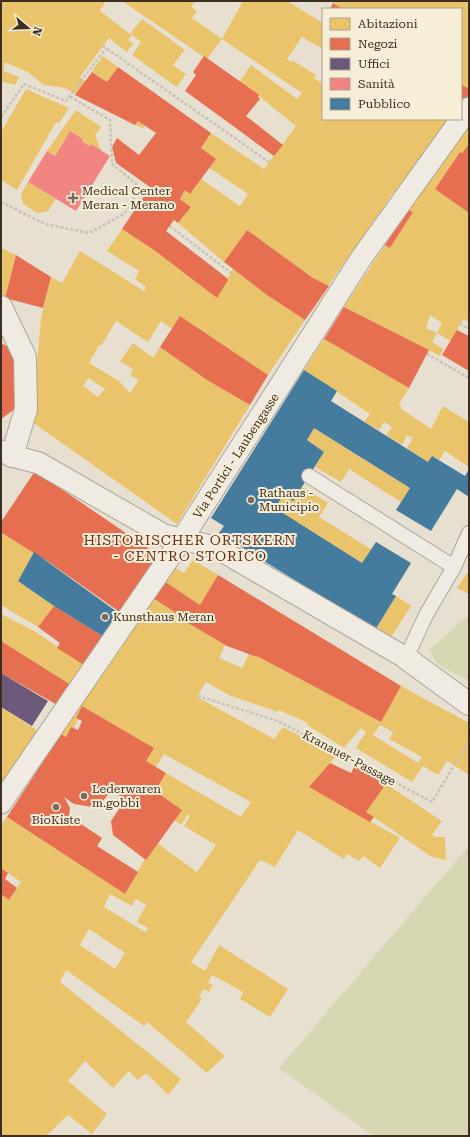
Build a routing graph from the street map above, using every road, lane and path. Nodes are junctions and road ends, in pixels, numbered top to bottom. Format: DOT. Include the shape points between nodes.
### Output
graph roads {
  1 [pos="103,46"];
  2 [pos="106,48"];
  3 [pos="69,96"];
  4 [pos="469,108"];
  5 [pos="1,117"];
  6 [pos="462,118"];
  7 [pos="460,120"];
  8 [pos="269,162"];
  9 [pos="1,202"];
  10 [pos="132,202"];
  11 [pos="138,206"];
  12 [pos="170,226"];
  13 [pos="231,273"];
  14 [pos="1,307"];
  15 [pos="460,324"];
  16 [pos="469,329"];
  17 [pos="427,354"];
  18 [pos="469,378"];
  19 [pos="6,454"];
  20 [pos="308,476"];
  21 [pos="469,533"];
  22 [pos="182,539"];
  23 [pos="454,567"];
  24 [pos="406,658"];
  25 [pos="198,696"];
  26 [pos="469,704"];
  27 [pos="469,741"];
  28 [pos="1,803"];
  1 -- 2 [label="path"];
  2 -- 3 [label="path"];
  2 -- 8 [label="path"];
  3 -- 5 [label="path" via="66,101 24,84"];
  3 -- 10 [label="path" via="110,120 112,164 141,188"];
  4 -- 6 [label="street, Via Portici - Laubengasse"];
  7 -- 22 [label="street, Via Portici - Laubengasse" via="362,257"];
  9 -- 10 [label="path" via="45,224 89,233 124,214"];
  10 -- 11 [label="path"];
  12 -- 13 [label="path"];
  14 -- 19 [label="street" via="25,357 26,409"];
  15 -- 16 [label="path"];
  17 -- 18 [label="path"];
  19 -- 22 [label="street" via="40,463 164,535"];
  20 -- 23 [label="lane"];
  21 -- 23 [label="lane"];
  22 -- 24 [label="street" via="215,547"];
  22 -- 28 [label="street, Via Portici - Laubengasse"];
  23 -- 24 [label="lane" via="426,615"];
  24 -- 26 [label="street"];
  25 -- 27 [label="path, Kranauer-Passage" via="278,721 432,802"];
}
